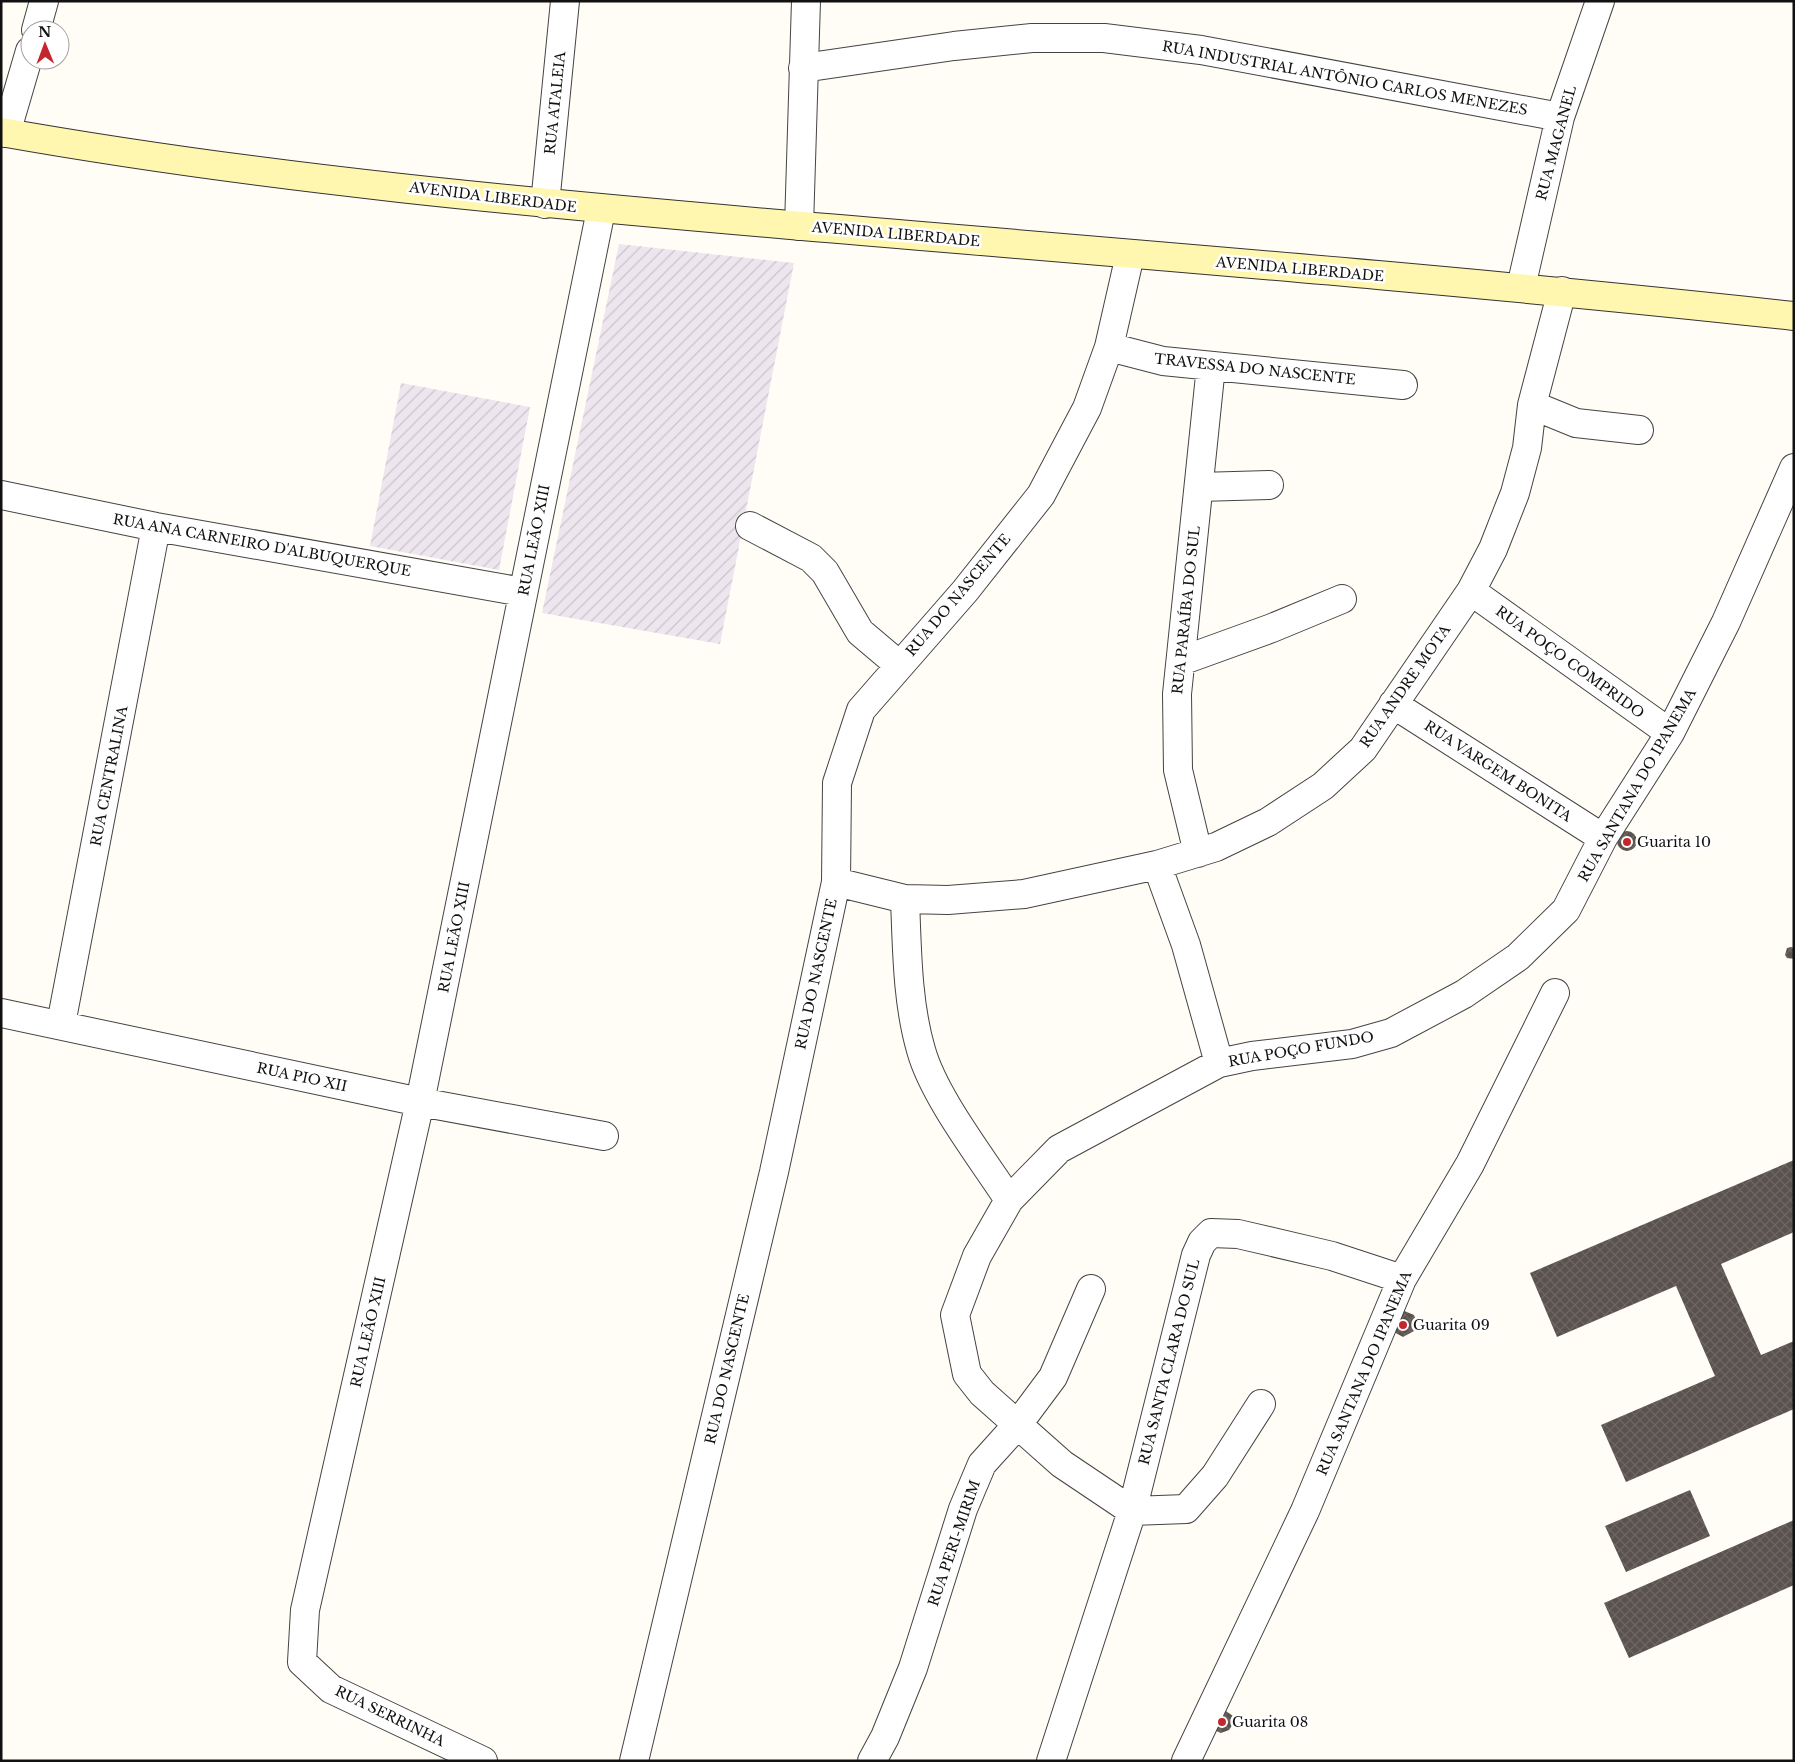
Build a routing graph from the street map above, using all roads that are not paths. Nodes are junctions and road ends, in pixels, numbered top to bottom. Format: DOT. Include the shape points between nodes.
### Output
graph roads {
  1 [pos="44,1"];
  2 [pos="565,1"];
  3 [pos="806,1"];
  4 [pos="1600,1"];
  5 [pos="39,20"];
  6 [pos="803,68"];
  7 [pos="24,70"];
  8 [pos="1560,117"];
  9 [pos="4,133"];
  10 [pos="545,204"];
  11 [pos="601,210"];
  12 [pos="799,226"];
  13 [pos="1130,255"];
  14 [pos="1521,287"];
  15 [pos="1562,291"];
  16 [pos="1794,316"];
  17 [pos="1109,346"];
  18 [pos="1211,366"];
  19 [pos="1402,385"];
  20 [pos="1532,405"];
  21 [pos="1639,430"];
  22 [pos="1794,468"];
  23 [pos="1269,485"];
  24 [pos="1199,487"];
  25 [pos="1,495"];
  26 [pos="750,526"];
  27 [pos="156,527"];
  28 [pos="1470,591"];
  29 [pos="523,592"];
  30 [pos="1342,599"];
  31 [pos="1180,661"];
  32 [pos="899,665"];
  33 [pos="1393,704"];
  34 [pos="1670,734"];
  35 [pos="1603,838"];
  36 [pos="1198,853"];
  37 [pos="1157,865"];
  38 [pos="836,882"];
  39 [pos="905,899"];
  40 [pos="1566,910"];
  41 [pos="1555,993"];
  42 [pos="1,1013"];
  43 [pos="61,1024"];
  44 [pos="1220,1063"];
  45 [pos="420,1102"];
  46 [pos="604,1136"];
  47 [pos="1009,1200"];
  48 [pos="1402,1279"];
  49 [pos="1091,1289"];
  50 [pos="1261,1404"];
  51 [pos="1018,1424"];
  52 [pos="1132,1511"];
  53 [pos="302,1662"];
  54 [pos="483,1761"];
  55 [pos="634,1761"];
  56 [pos="872,1761"];
  57 [pos="1051,1761"];
  58 [pos="1186,1761"];
  1 -- 5 [label="street"];
  2 -- 10 [label="street, RUA ATALEIA"];
  3 -- 6 [label="street"];
  4 -- 8 [label="street, RUA MAGANEL"];
  6 -- 8 [label="street, RUA INDUSTRIAL ANTÔNIO CARLOS MENEZES" via="1022,39 1104,38 1201,50"];
  6 -- 12 [label="street"];
  7 -- 9 [label="street"];
  8 -- 14 [label="street, RUA MAGANEL"];
  9 -- 10 [label="main road, AVENIDA LIBERDADE" via="225,166"];
  10 -- 11 [label="main road, AVENIDA LIBERDADE"];
  11 -- 12 [label="main road, AVENIDA LIBERDADE"];
  11 -- 29 [label="street, RUA LEÃO XIII"];
  12 -- 13 [label="main road, AVENIDA LIBERDADE"];
  13 -- 14 [label="main road, AVENIDA LIBERDADE"];
  13 -- 17 [label="street, RUA DO NASCENTE"];
  14 -- 15 [label="main road, AVENIDA LIBERDADE"];
  15 -- 16 [label="main road, AVENIDA LIBERDADE"];
  15 -- 20 [label="street, RUA ANDRE MOTA"];
  17 -- 18 [label="street, TRAVESSA DO NASCENTE" via="1163,361"];
  17 -- 32 [label="street, RUA DO NASCENTE" via="1087,408 1042,495 965,591"];
  18 -- 19 [label="street, TRAVESSA DO NASCENTE"];
  18 -- 24 [label="street, RUA PARAÍBA DO SUL"];
  20 -- 21 [label="street" via="1576,423"];
  20 -- 28 [label="street, RUA ANDRE MOTA" via="1527,448 1515,493"];
  22 -- 34 [label="street, RUA SANTANA DO IPANEMA" via="1726,622"];
  23 -- 24 [label="street"];
  24 -- 31 [label="street, RUA PARAÍBA DO SUL"];
  25 -- 27 [label="street, RUA ANA CARNEIRO D'ALBUQUERQUE"];
  26 -- 32 [label="street" via="811,558 825,572 860,632"];
  27 -- 29 [label="street, RUA ANA CARNEIRO D'ALBUQUERQUE"];
  27 -- 43 [label="street, RUA CENTRALINA"];
  28 -- 33 [label="street, RUA ANDRE MOTA"];
  28 -- 34 [label="street, RUA POÇO COMPRIDO"];
  29 -- 45 [label="street, RUA LEÃO XIII"];
  30 -- 31 [label="street"];
  31 -- 36 [label="street, RUA PARAÍBA DO SUL" via="1178,770"];
  32 -- 38 [label="street, RUA DO NASCENTE" via="861,710 837,784"];
  33 -- 35 [label="street, RUA VARGEM BONITA"];
  33 -- 36 [label="street, RUA ANDRE MOTA" via="1363,749 1323,786 1268,822"];
  34 -- 35 [label="street, RUA SANTANA DO IPANEMA"];
  35 -- 40 [label="street, RUA SANTANA DO IPANEMA"];
  36 -- 37 [label="street, RUA ANDRE MOTA"];
  37 -- 39 [label="street, RUA ANDRE MOTA" via="1024,894 948,900"];
  37 -- 44 [label="street" via="1186,946"];
  38 -- 39 [label="street, RUA ANDRE MOTA"];
  38 -- 55 [label="street, RUA DO NASCENTE" via="774,1172"];
  39 -- 47 [label="street" via="908,968 921,1050 941,1094"];
  40 -- 44 [label="street, RUA POÇO FUNDO" via="1518,957 1464,994 1391,1033 1352,1044"];
  41 -- 48 [label="street, RUA SANTANA DO IPANEMA" via="1470,1164"];
  42 -- 43 [label="street, RUA PIO XII"];
  43 -- 45 [label="street, RUA PIO XII"];
  44 -- 47 [label="street, RUA POÇO FUNDO" via="1059,1149"];
  45 -- 46 [label="street, RUA PIO XII"];
  45 -- 53 [label="street, RUA LEÃO XIII" via="305,1610"];
  47 -- 51 [label="street, RUA POÇO FUNDO" via="977,1256 955,1315 967,1374 982,1393"];
  48 -- 52 [label="street, RUA SANTA CLARA DO SUL" via="1332,1256 1238,1234 1211,1233 1196,1255"];
  48 -- 58 [label="street, RUA SANTANA DO IPANEMA" via="1305,1510"];
  49 -- 51 [label="street, RUA PERI-MIRIM" via="1054,1377"];
  50 -- 52 [label="street" via="1215,1476 1186,1509"];
  51 -- 52 [label="street, RUA POÇO FUNDO" via="1062,1464"];
  51 -- 56 [label="street, RUA PERI-MIRIM" via="982,1464 963,1508 913,1668"];
  52 -- 57 [label="street"];
  53 -- 54 [label="street, RUA SERRINHA" via="331,1689"];
}
